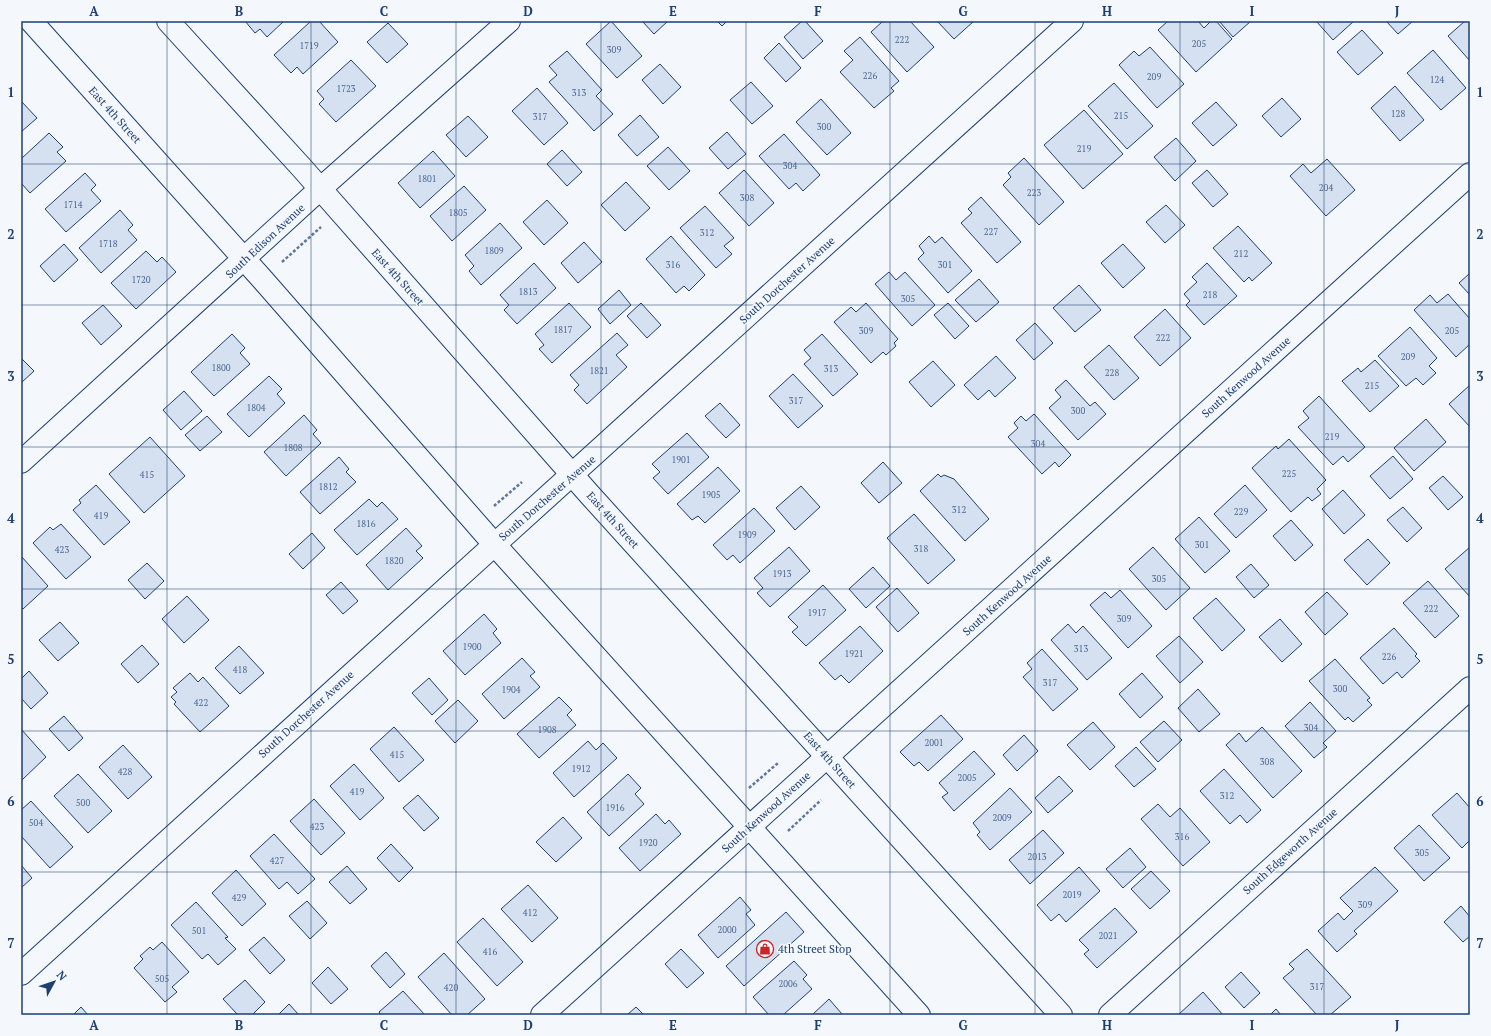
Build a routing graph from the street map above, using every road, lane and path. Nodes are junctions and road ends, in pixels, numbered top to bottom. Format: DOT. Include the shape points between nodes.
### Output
graph roads {
  1 [pos="31,21"];
  2 [pos="168,21"];
  3 [pos="509,21"];
  4 [pos="1072,21"];
  5 [pos="46,29"];
  6 [pos="1470,174"];
  7 [pos="320,189"];
  8 [pos="324,224"];
  9 [pos="244,260"];
  10 [pos="277,267"];
  11 [pos="21,462"];
  12 [pos="573,474"];
  13 [pos="524,480"];
  14 [pos="494,506"];
  15 [pos="494,544"];
  16 [pos="1470,688"];
  17 [pos="827,758"];
  18 [pos="779,762"];
  19 [pos="746,791"];
  20 [pos="826,795"];
  21 [pos="749,827"];
  22 [pos="786,833"];
  23 [pos="21,974"];
  24 [pos="542,1015"];
  25 [pos="919,1015"];
  26 [pos="1061,1015"];
  27 [pos="1110,1015"];
  1 -- 5 [label="street, East 4th Street"];
  2 -- 7 [label="street, East 4th Street"];
  3 -- 7 [label="street, South Edison Avenue"];
  4 -- 12 [label="street, South Dorchester Avenue"];
  5 -- 9 [label="street, East 4th Street"];
  6 -- 17 [label="street, South Kenwood Avenue"];
  7 -- 9 [label="street, South Edison Avenue"];
  7 -- 12 [label="street, East 4th Street"];
  8 -- 10 [label="path"];
  9 -- 11 [label="street, South Edison Avenue"];
  9 -- 15 [label="street, East 4th Street"];
  12 -- 15 [label="street, South Dorchester Avenue"];
  12 -- 17 [label="street, East 4th Street"];
  13 -- 14 [label="path"];
  15 -- 21 [label="street, East 4th Street"];
  15 -- 23 [label="street, South Dorchester Avenue"];
  16 -- 27 [label="street, South Edgeworth Avenue"];
  17 -- 21 [label="street, South Kenwood Avenue"];
  17 -- 26 [label="street, East 4th Street"];
  18 -- 19 [label="path"];
  20 -- 22 [label="path"];
  21 -- 24 [label="street, South Kenwood Avenue"];
  21 -- 25 [label="street, East 4th Street"];
}
